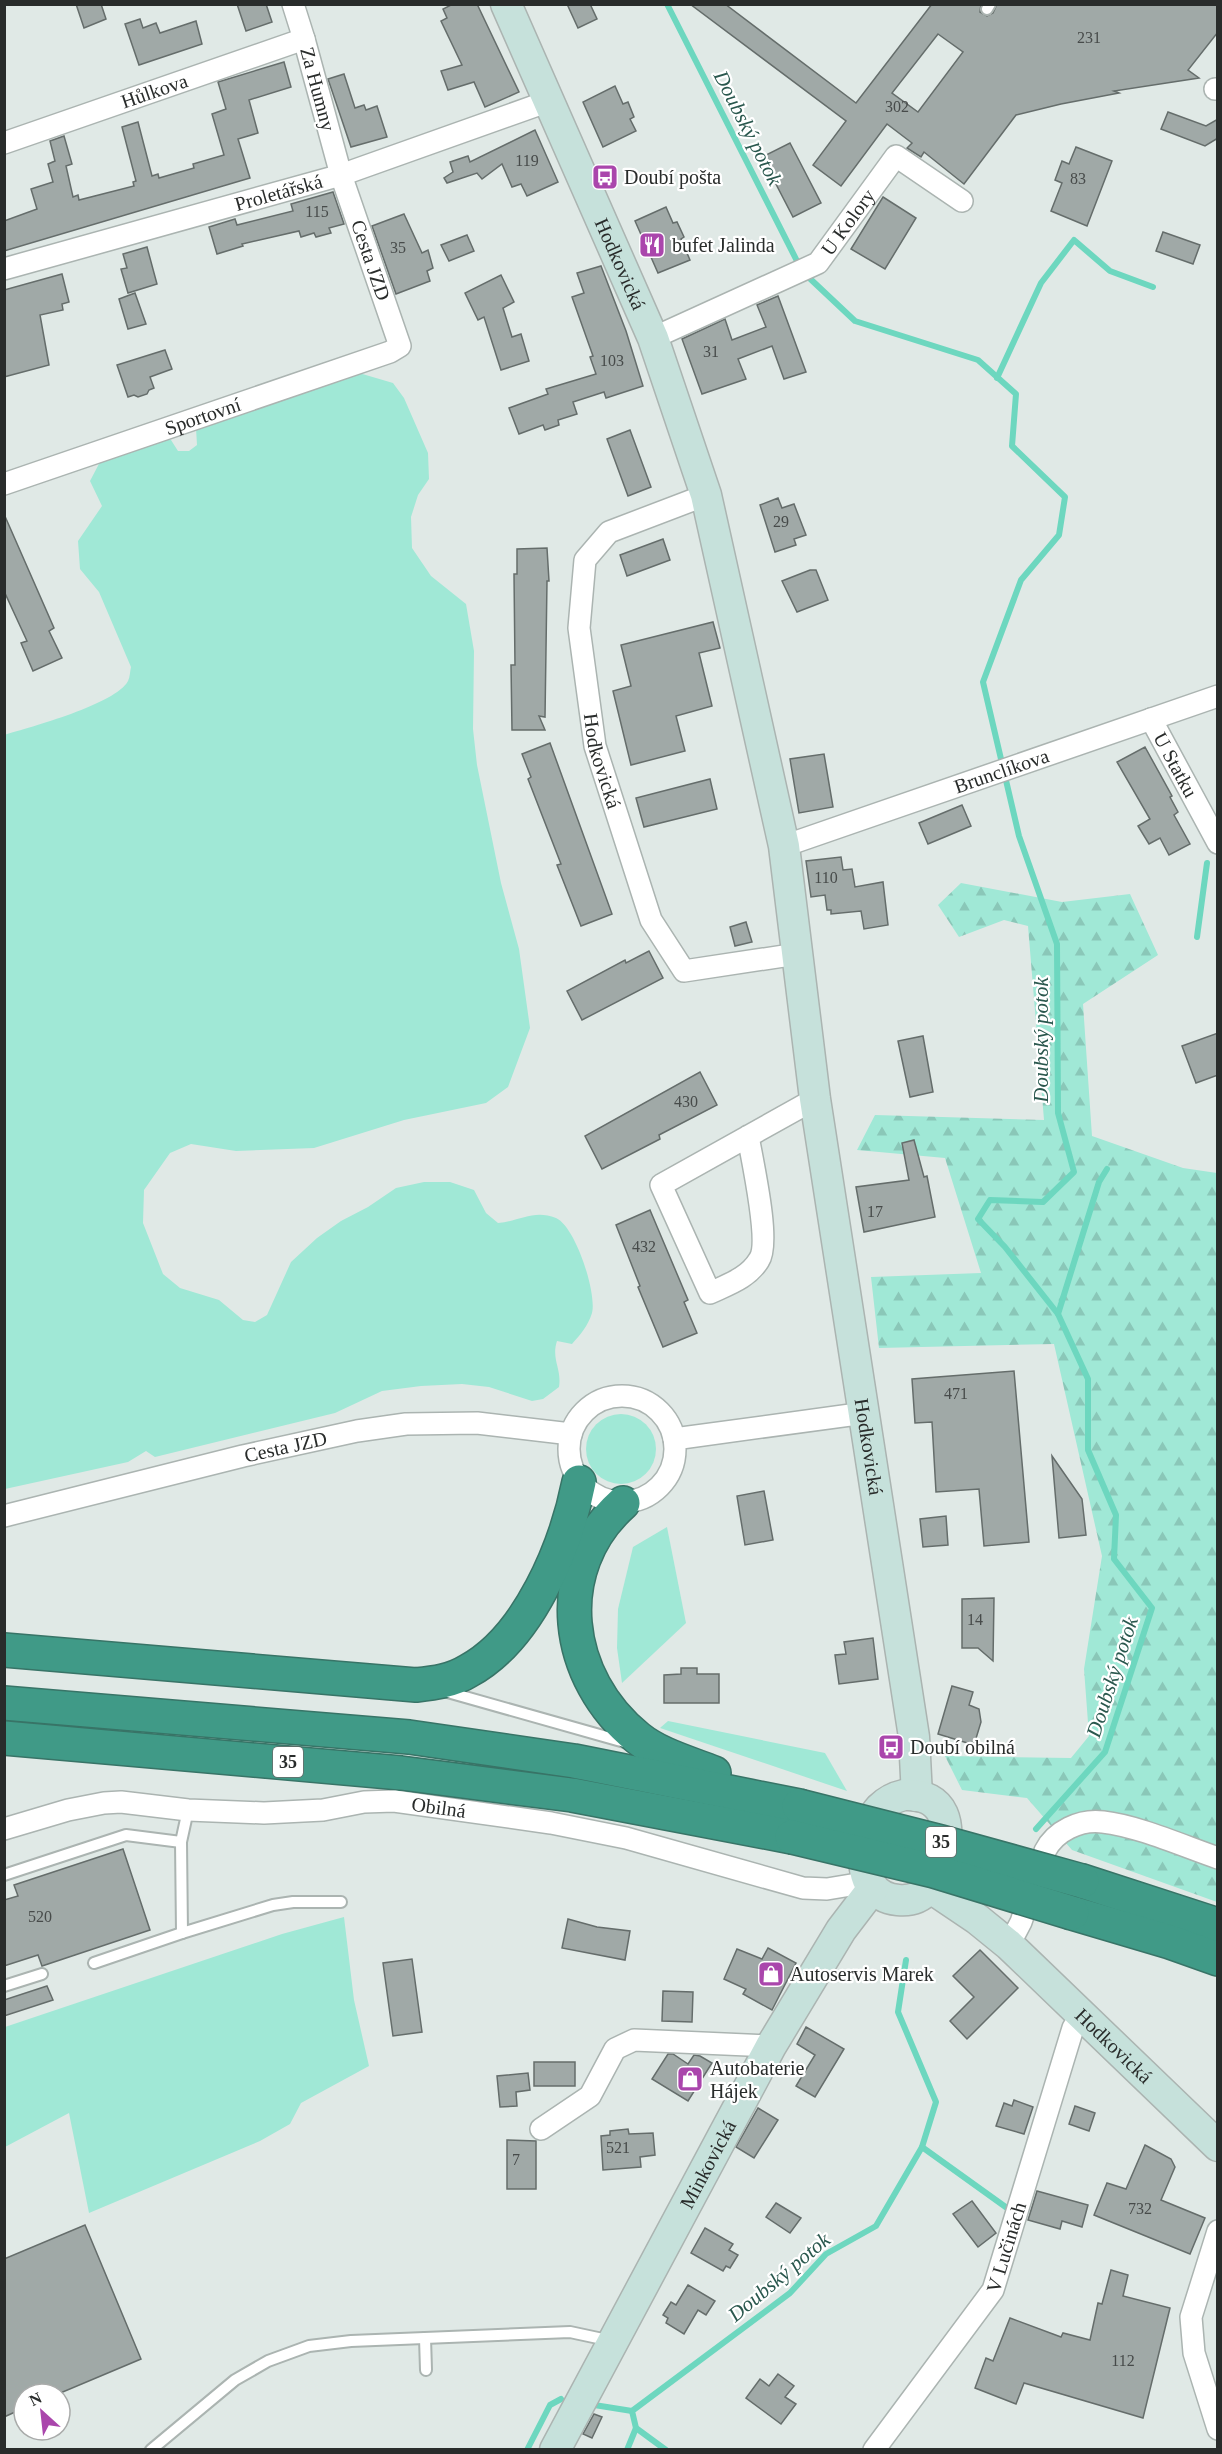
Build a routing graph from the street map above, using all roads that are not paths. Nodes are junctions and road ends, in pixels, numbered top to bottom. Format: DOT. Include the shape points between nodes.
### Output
graph roads {
  1 [pos="292,4"];
  2 [pos="506,4"];
  3 [pos="304,39"];
  4 [pos="549,101"];
  5 [pos="4,143"];
  6 [pos="342,175"];
  7 [pos="962,201"];
  8 [pos="4,269"];
  9 [pos="653,338"];
  10 [pos="400,346"];
  11 [pos="4,484"];
  12 [pos="706,495"];
  13 [pos="1218,696"];
  14 [pos="1151,719"];
  15 [pos="1218,843"];
  16 [pos="784,846"];
  17 [pos="797,954"];
  18 [pos="815,1099"];
  19 [pos="748,1136"];
  20 [pos="865,1413"];
  21 [pos="571,1434"];
  22 [pos="674,1439"];
  23 [pos="579,1482"];
  24 [pos="623,1503"];
  25 [pos="4,1516"];
  26 [pos="4,1650"];
  27 [pos="416,1685"];
  28 [pos="4,1704"];
  29 [pos="4,1738"];
  30 [pos="675,1757"];
  31 [pos="917,1796"];
  32 [pos="188,1810"];
  33 [pos="795,1822"];
  34 [pos="4,1829"];
  35 [pos="181,1842"];
  36 [pos="1218,1858"];
  37 [pos="4,1875"];
  38 [pos="871,1885"];
  39 [pos="931,1888"];
  40 [pos="341,1902"];
  41 [pos="1218,1925"];
  42 [pos="182,1933"];
  43 [pos="1170,1942"];
  44 [pos="1009,1945"];
  45 [pos="1218,1959"];
  46 [pos="94,1963"];
  47 [pos="1218,1966"];
  48 [pos="42,1974"];
  49 [pos="4,1986"];
  50 [pos="1082,2015"];
  51 [pos="771,2046"];
  52 [pos="541,2129"];
  53 [pos="1218,2146"];
  54 [pos="1218,2231"];
  55 [pos="425,2338"];
  56 [pos="614,2342"];
  57 [pos="426,2370"];
  58 [pos="1218,2429"];
  59 [pos="151,2450"];
  60 [pos="555,2450"];
  61 [pos="874,2450"];
  1 -- 3 [label="street, Za Humny"];
  2 -- 4 [label="street, Hodkovická"];
  3 -- 5 [label="street, Hůlkova"];
  3 -- 6 [label="street, Za Humny"];
  4 -- 6 [label="street, Proletářská"];
  4 -- 9 [label="street, Hodkovická"];
  6 -- 8 [label="street, Proletářská"];
  6 -- 10 [label="street, Cesta JZD"];
  7 -- 9 [label="street, U Kolory" via="896,156 818,263"];
  9 -- 12 [label="street, Hodkovická"];
  10 -- 11 [label="street, Sportovní"];
  12 -- 16 [label="street, Hodkovická"];
  12 -- 17 [label="street, Hodkovická" via="609,532 585,560 579,628 595,747 651,920 684,971"];
  13 -- 14 [label="street, Brunclíkova"];
  14 -- 15 [label="street, U Statku"];
  14 -- 16 [label="street, Brunclíkova"];
  16 -- 17 [label="street, Hodkovická"];
  17 -- 18 [label="street, Hodkovická"];
  18 -- 19 [label="street"];
  18 -- 20 [label="street, Hodkovická"];
  19 -- 19 [label="street" via="661,1185 710,1293 744,1277 761,1258 764,1236"];
  20 -- 22 [label="street"];
  20 -- 31 [label="street, Hodkovická" via="914,1737"];
  21 -- 22 [label="street" via="584,1412 594,1404 631,1397 659,1411"];
  21 -- 23 [label="street" via="569,1459"];
  21 -- 25 [label="street, Cesta JZD" via="477,1423 406,1424 357,1431"];
  22 -- 24 [label="street" via="673,1466 659,1488 648,1496"];
  23 -- 24 [label="street" via="598,1497"];
  23 -- 27 [label="highway" via="566,1535 535,1599 508,1640 468,1671 442,1682"];
  24 -- 30 [label="highway" via="595,1533 579,1575 574,1604 575,1634 581,1662 598,1694 619,1720 640,1740"];
  26 -- 27 [label="highway"];
  27 -- 30 [label="lane"];
  28 -- 33 [label="highway, 35" via="409,1737 574,1761"];
  29 -- 33 [label="highway, 35" via="401,1773"];
  30 -- 33 [label="highway"];
  31 -- 38 [label="street" via="892,1799 877,1813 864,1856 864,1870"];
  31 -- 39 [label="street" via="935,1804 948,1828 939,1874"];
  32 -- 34 [label="street, Obilná" via="104,1803"];
  32 -- 35 [label="lane"];
  32 -- 38 [label="street, Obilná" via="283,1813 394,1802 551,1823 626,1838 803,1888"];
  33 -- 41 [label="highway, 35, bridge" via="940,1842 1082,1881"];
  33 -- 43 [label="highway, 35, bridge" via="934,1871"];
  35 -- 37 [label="lane" via="126,1835"];
  35 -- 42 [label="lane"];
  36 -- 44 [label="street" via="1102,1821 1064,1831 1045,1851"];
  38 -- 39 [label="street" via="889,1899 902,1901"];
  38 -- 51 [label="street, Minkovická"];
  39 -- 44 [label="street, Hodkovická"];
  40 -- 42 [label="lane" via="273,1905"];
  42 -- 46 [label="lane"];
  43 -- 45 [label="highway, 35"];
  43 -- 47 [label="highway"];
  44 -- 50 [label="street, Hodkovická"];
  48 -- 49 [label="lane"];
  50 -- 53 [label="street, Hodkovická"];
  50 -- 61 [label="street, V Lučinách" via="1073,2028 993,2290"];
  51 -- 52 [label="street" via="634,2040 615,2049 590,2096"];
  51 -- 56 [label="street, Minkovická"];
  54 -- 58 [label="street" via="1191,2318 1194,2353"];
  55 -- 56 [label="lane" via="570,2332"];
  55 -- 57 [label="lane"];
  55 -- 59 [label="lane" via="309,2346 268,2361 235,2380"];
  56 -- 60 [label="street, Minkovická"];
}
